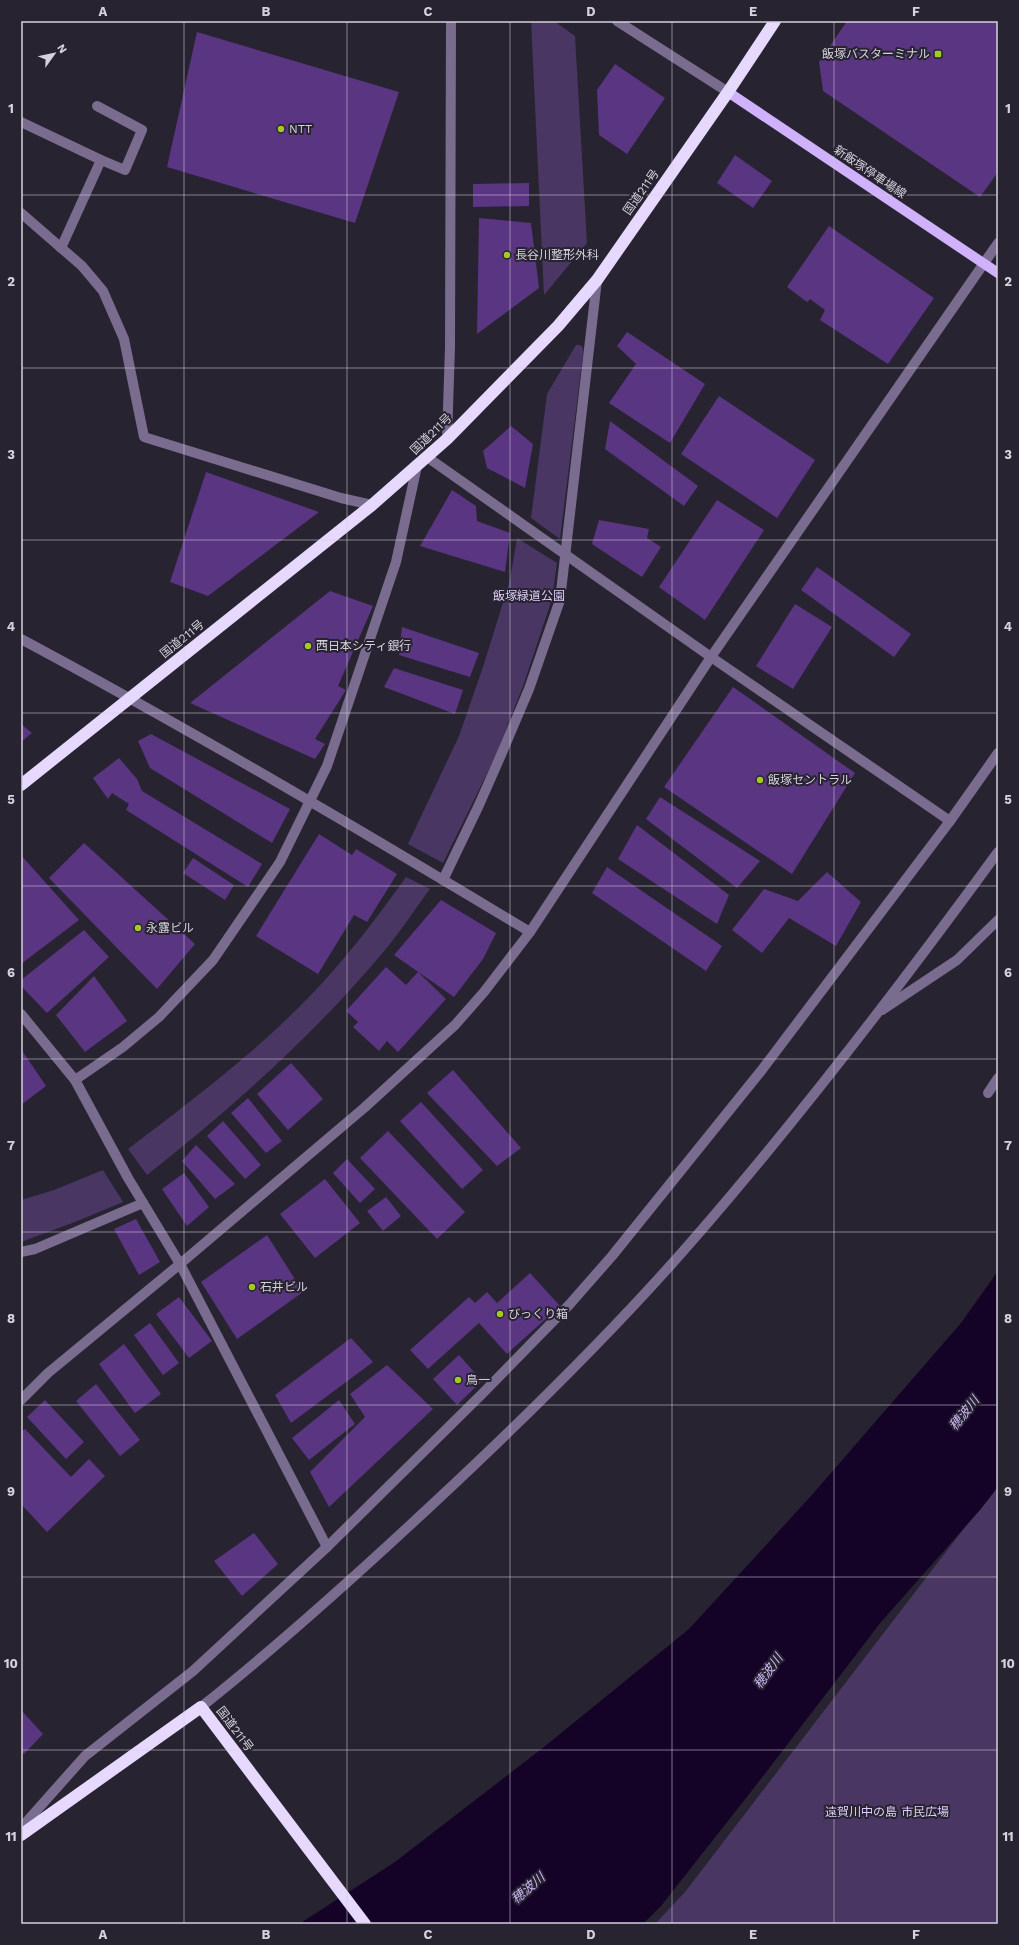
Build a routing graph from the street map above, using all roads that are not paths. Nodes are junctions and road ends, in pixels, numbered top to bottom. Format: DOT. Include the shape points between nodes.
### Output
graph roads {
  1 [pos="451,21"];
  2 [pos="617,21"];
  3 [pos="775,21"];
  4 [pos="728,92"];
  5 [pos="97,106"];
  6 [pos="21,122"];
  7 [pos="101,160"];
  8 [pos="21,213"];
  9 [pos="998,244"];
  10 [pos="61,248"];
  11 [pos="984,264"];
  12 [pos="998,273"];
  13 [pos="597,280"];
  14 [pos="447,439"];
  15 [pos="427,457"];
  16 [pos="417,466"];
  17 [pos="372,505"];
  18 [pos="566,556"];
  19 [pos="21,639"];
  20 [pos="711,657"];
  21 [pos="130,698"];
  22 [pos="998,754"];
  23 [pos="21,785"];
  24 [pos="308,802"];
  25 [pos="950,821"];
  26 [pos="998,852"];
  27 [pos="443,880"];
  28 [pos="998,920"];
  29 [pos="530,932"];
  30 [pos="21,1014"];
  31 [pos="876,1015"];
  32 [pos="998,1078"];
  33 [pos="75,1080"];
  34 [pos="988,1093"];
  35 [pos="143,1203"];
  36 [pos="21,1252"];
  37 [pos="180,1264"];
  38 [pos="21,1400"];
  39 [pos="327,1547"];
  40 [pos="201,1707"];
  41 [pos="21,1828"];
  42 [pos="21,1835"];
  43 [pos="365,1924"];
  1 -- 14 [label="street" via="450,347"];
  2 -- 4 [label="street"];
  3 -- 4 [label="highway, 国道211号"];
  4 -- 11 [label="main road, 新飯塚停車場線"];
  4 -- 13 [label="highway, 国道211号"];
  5 -- 7 [label="street" via="142,130 124,170"];
  6 -- 7 [label="street"];
  7 -- 10 [label="street"];
  8 -- 10 [label="street"];
  9 -- 11 [label="street"];
  10 -- 17 [label="street" via="82,266 103,291 124,338 144,438 341,498"];
  11 -- 12 [label="main road, 新飯塚停車場線"];
  11 -- 20 [label="street"];
  13 -- 14 [label="highway, 国道211号" via="558,326"];
  13 -- 18 [label="street"];
  14 -- 15 [label="highway, 国道211号"];
  15 -- 16 [label="highway, 国道211号"];
  15 -- 18 [label="street"];
  16 -- 17 [label="highway, 国道211号"];
  16 -- 24 [label="street" via="396,562 327,766"];
  17 -- 21 [label="highway, 国道211号"];
  18 -- 20 [label="street"];
  18 -- 27 [label="street" via="560,600 529,689 479,805"];
  19 -- 21 [label="street"];
  20 -- 25 [label="street"];
  20 -- 29 [label="street"];
  21 -- 23 [label="highway, 国道211号"];
  21 -- 24 [label="street"];
  22 -- 25 [label="street"];
  24 -- 27 [label="street"];
  24 -- 33 [label="street" via="280,862 213,960 159,1017 123,1047"];
  25 -- 39 [label="street" via="761,1071 612,1256 569,1305 493,1383"];
  26 -- 31 [label="street"];
  27 -- 29 [label="street"];
  28 -- 31 [label="street" via="957,960"];
  29 -- 37 [label="street" via="455,1025 364,1108"];
  30 -- 33 [label="street"];
  31 -- 40 [label="street" via="692,1241 602,1340 499,1443 368,1565 267,1655"];
  32 -- 34 [label="street"];
  33 -- 35 [label="street"];
  35 -- 36 [label="street" via="35,1249"];
  35 -- 37 [label="street"];
  37 -- 38 [label="street" via="43,1377"];
  37 -- 39 [label="street"];
  39 -- 41 [label="street" via="193,1670 85,1756"];
  40 -- 42 [label="highway, 国道211号"];
  40 -- 43 [label="highway, 国道211号"];
}
